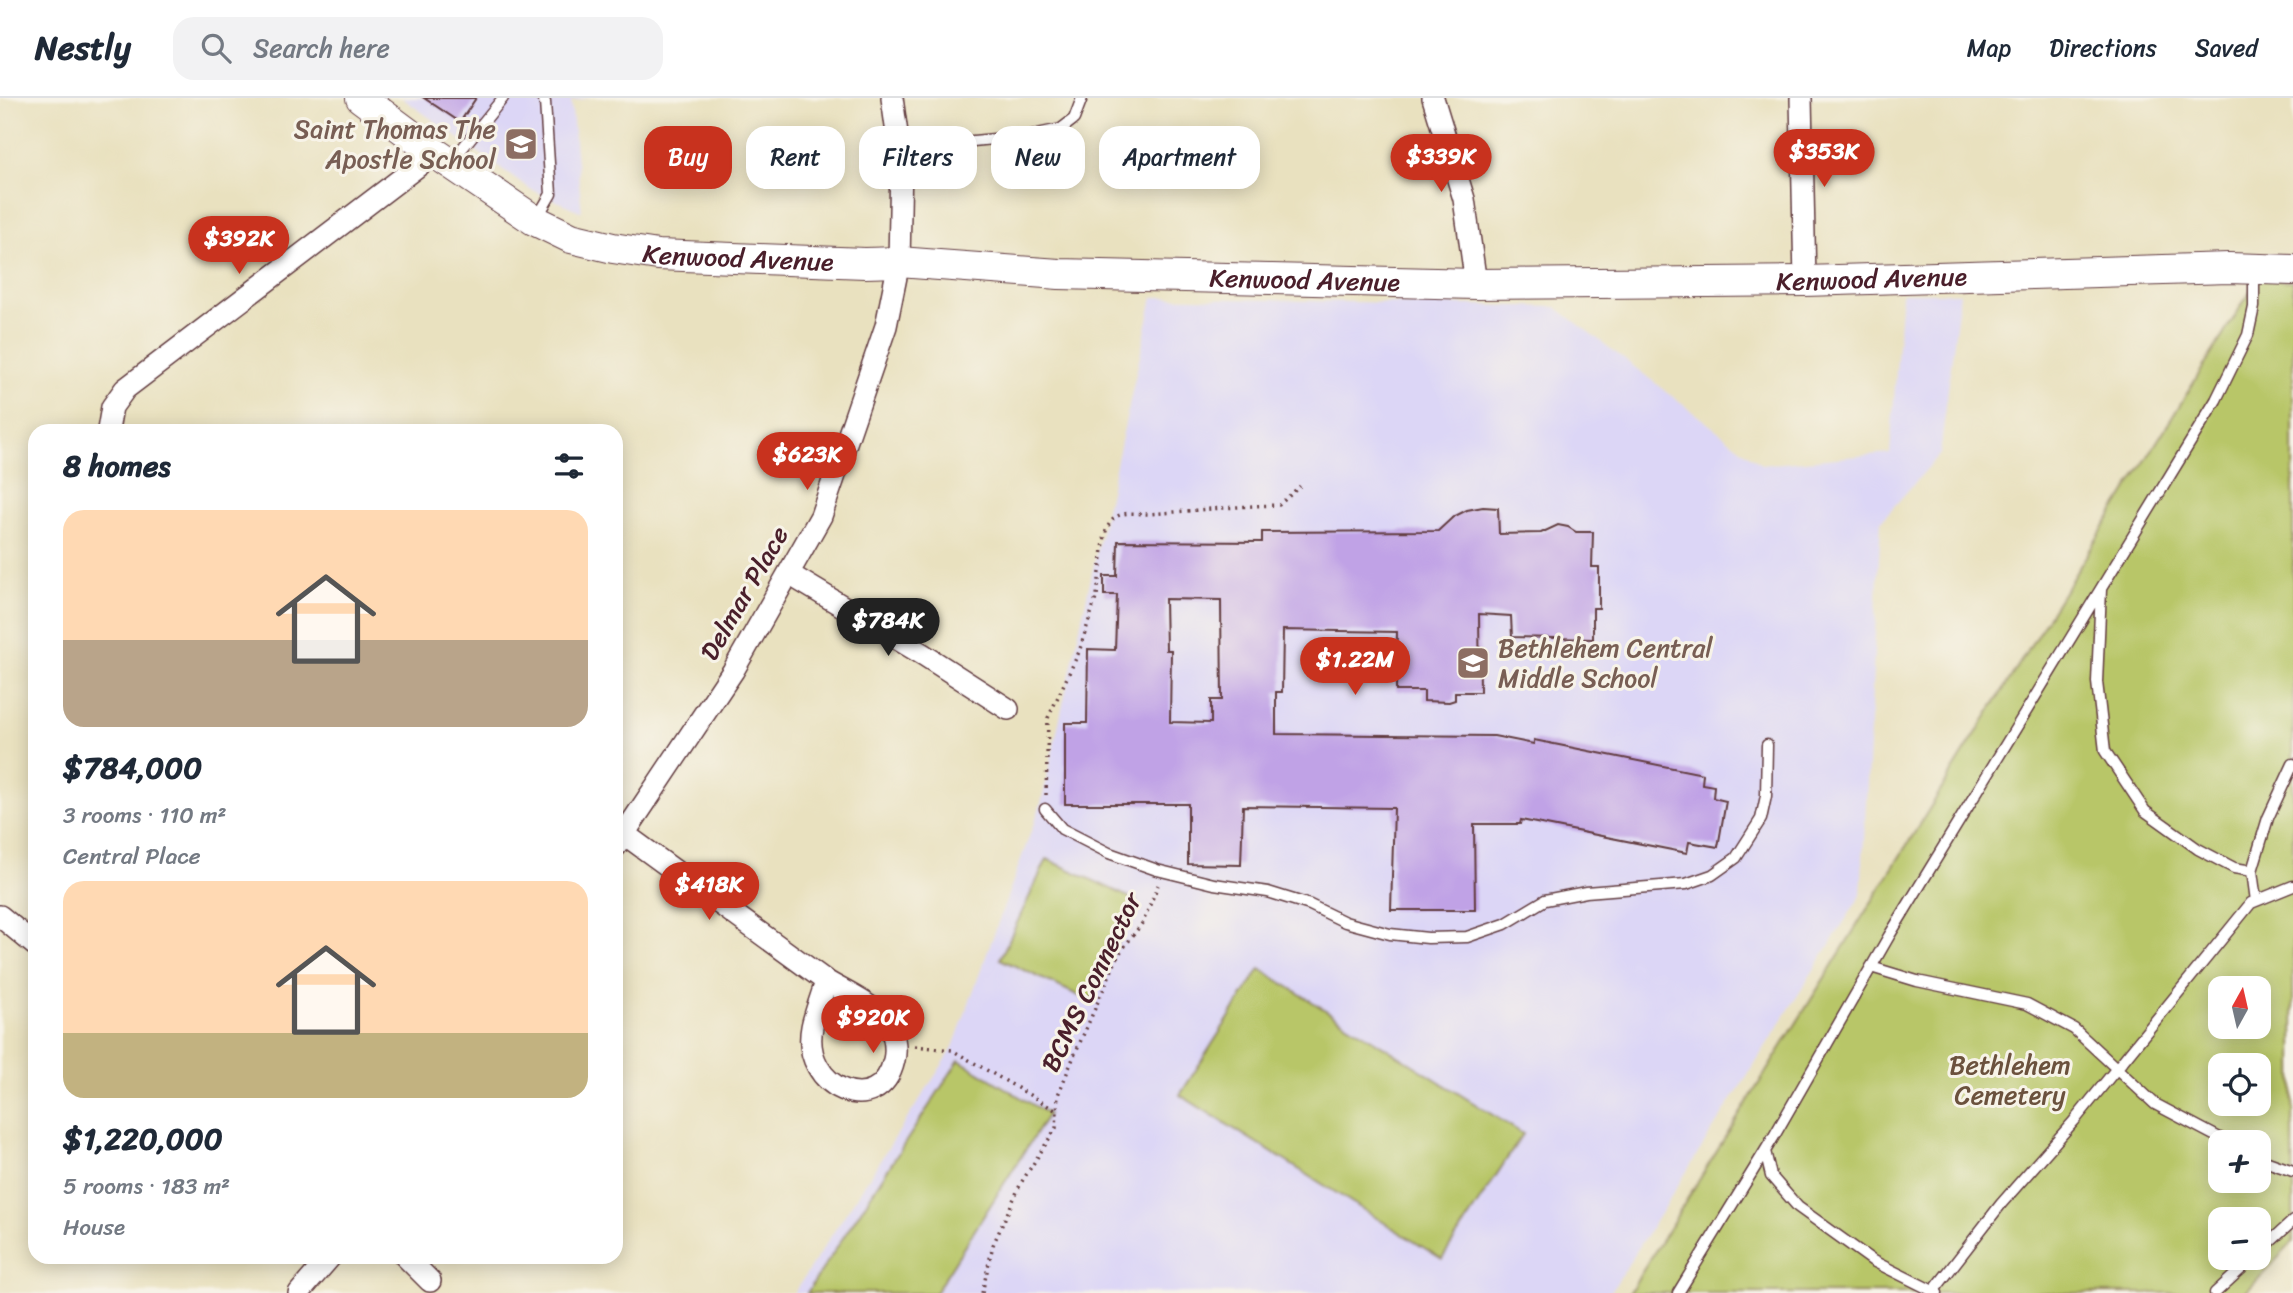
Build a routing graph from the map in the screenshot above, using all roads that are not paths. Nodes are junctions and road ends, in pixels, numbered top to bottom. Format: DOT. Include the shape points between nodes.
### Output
graph roads {
  1 [pos="361,98"];
  2 [pos="503,98"];
  3 [pos="542,98"];
  4 [pos="892,98"];
  5 [pos="1082,98"];
  6 [pos="1433,98"];
  7 [pos="1801,98"];
  8 [pos="896,126"];
  9 [pos="977,141"];
  10 [pos="443,158"];
  11 [pos="901,189"];
  12 [pos="536,221"];
  13 [pos="900,262"];
  14 [pos="2254,269"];
  15 [pos="2293,270"];
  16 [pos="1805,281"];
  17 [pos="1476,284"];
  18 [pos="109,424"];
  19 [pos="789,574"];
  20 [pos="2101,586"];
  21 [pos="1008,709"];
  22 [pos="1767,745"];
  23 [pos="2293,764"];
  24 [pos="1045,809"];
  25 [pos="623,830"];
  26 [pos="623,839"];
  27 [pos="2252,872"];
  28 [pos="2293,886"];
  29 [pos="2256,901"];
  30 [pos="0,916"];
  31 [pos="28,939"];
  32 [pos="1871,967"];
  33 [pos="826,981"];
  34 [pos="2116,1070"];
  35 [pos="2208,1132"];
  36 [pos="1765,1151"];
  37 [pos="2271,1163"];
  38 [pos="2293,1171"];
  39 [pos="2293,1221"];
  40 [pos="2271,1241"];
  41 [pos="324,1264"];
  42 [pos="413,1264"];
  43 [pos="2240,1270"];
  44 [pos="430,1281"];
  45 [pos="1934,1292"];
  46 [pos="299,1293"];
  47 [pos="1678,1293"];
  48 [pos="2215,1293"];
  1 -- 10 [label="street, Kenwood Avenue"];
  2 -- 10 [label="lane"];
  3 -- 12 [label="lane" via="551,194"];
  4 -- 8 [label="street, Delmar Place"];
  5 -- 9 [label="lane" via="1074,119 1061,129"];
  6 -- 17 [label="street" via="1464,199"];
  7 -- 16 [label="street"];
  10 -- 12 [label="street, Kenwood Avenue"];
  10 -- 18 [label="street" via="125,389 112,407"];
  11 -- 13 [label="street, Delmar Place"];
  12 -- 13 [label="street, Kenwood Avenue" via="571,238 658,255"];
  13 -- 17 [label="street, Kenwood Avenue" via="1059,274"];
  13 -- 19 [label="street, Delmar Place" via="886,326 821,516"];
  14 -- 15 [label="street, Kenwood Avenue"];
  14 -- 16 [label="street, Kenwood Avenue"];
  14 -- 20 [label="lane" via="2248,335 2216,400"];
  16 -- 17 [label="street, Kenwood Avenue"];
  19 -- 21 [label="street"];
  19 -- 25 [label="street, Delmar Place" via="733,671"];
  20 -- 27 [label="lane" via="2097,682 2105,751 2145,811 2198,849"];
  20 -- 32 [label="lane"];
  22 -- 24 [label="lane" via="1761,819 1736,858 1712,875 1686,884 1545,900 1506,924 1466,937 1390,934 1268,892 1164,872 1109,853 1062,829"];
  23 -- 27 [label="lane" via="2268,818"];
  26 -- 33 [label="street"];
  27 -- 29 [label="lane"];
  28 -- 29 [label="lane"];
  29 -- 34 [label="lane"];
  30 -- 31 [label="street"];
  32 -- 34 [label="lane" via="2027,1004 2074,1029"];
  32 -- 36 [label="lane"];
  33 -- 33 [label="street" via="811,1028 812,1057 822,1075 844,1091 872,1090 885,1083 896,1051 886,1021"];
  34 -- 35 [label="lane" via="2155,1104"];
  34 -- 45 [label="lane" via="2001,1203"];
  36 -- 45 [label="lane" via="1771,1176 1798,1207 1873,1261"];
  36 -- 47 [label="lane"];
  37 -- 38 [label="lane"];
  39 -- 40 [label="lane"];
  41 -- 46 [label="street"];
  42 -- 44 [label="street"];
  43 -- 48 [label="lane"];
}
